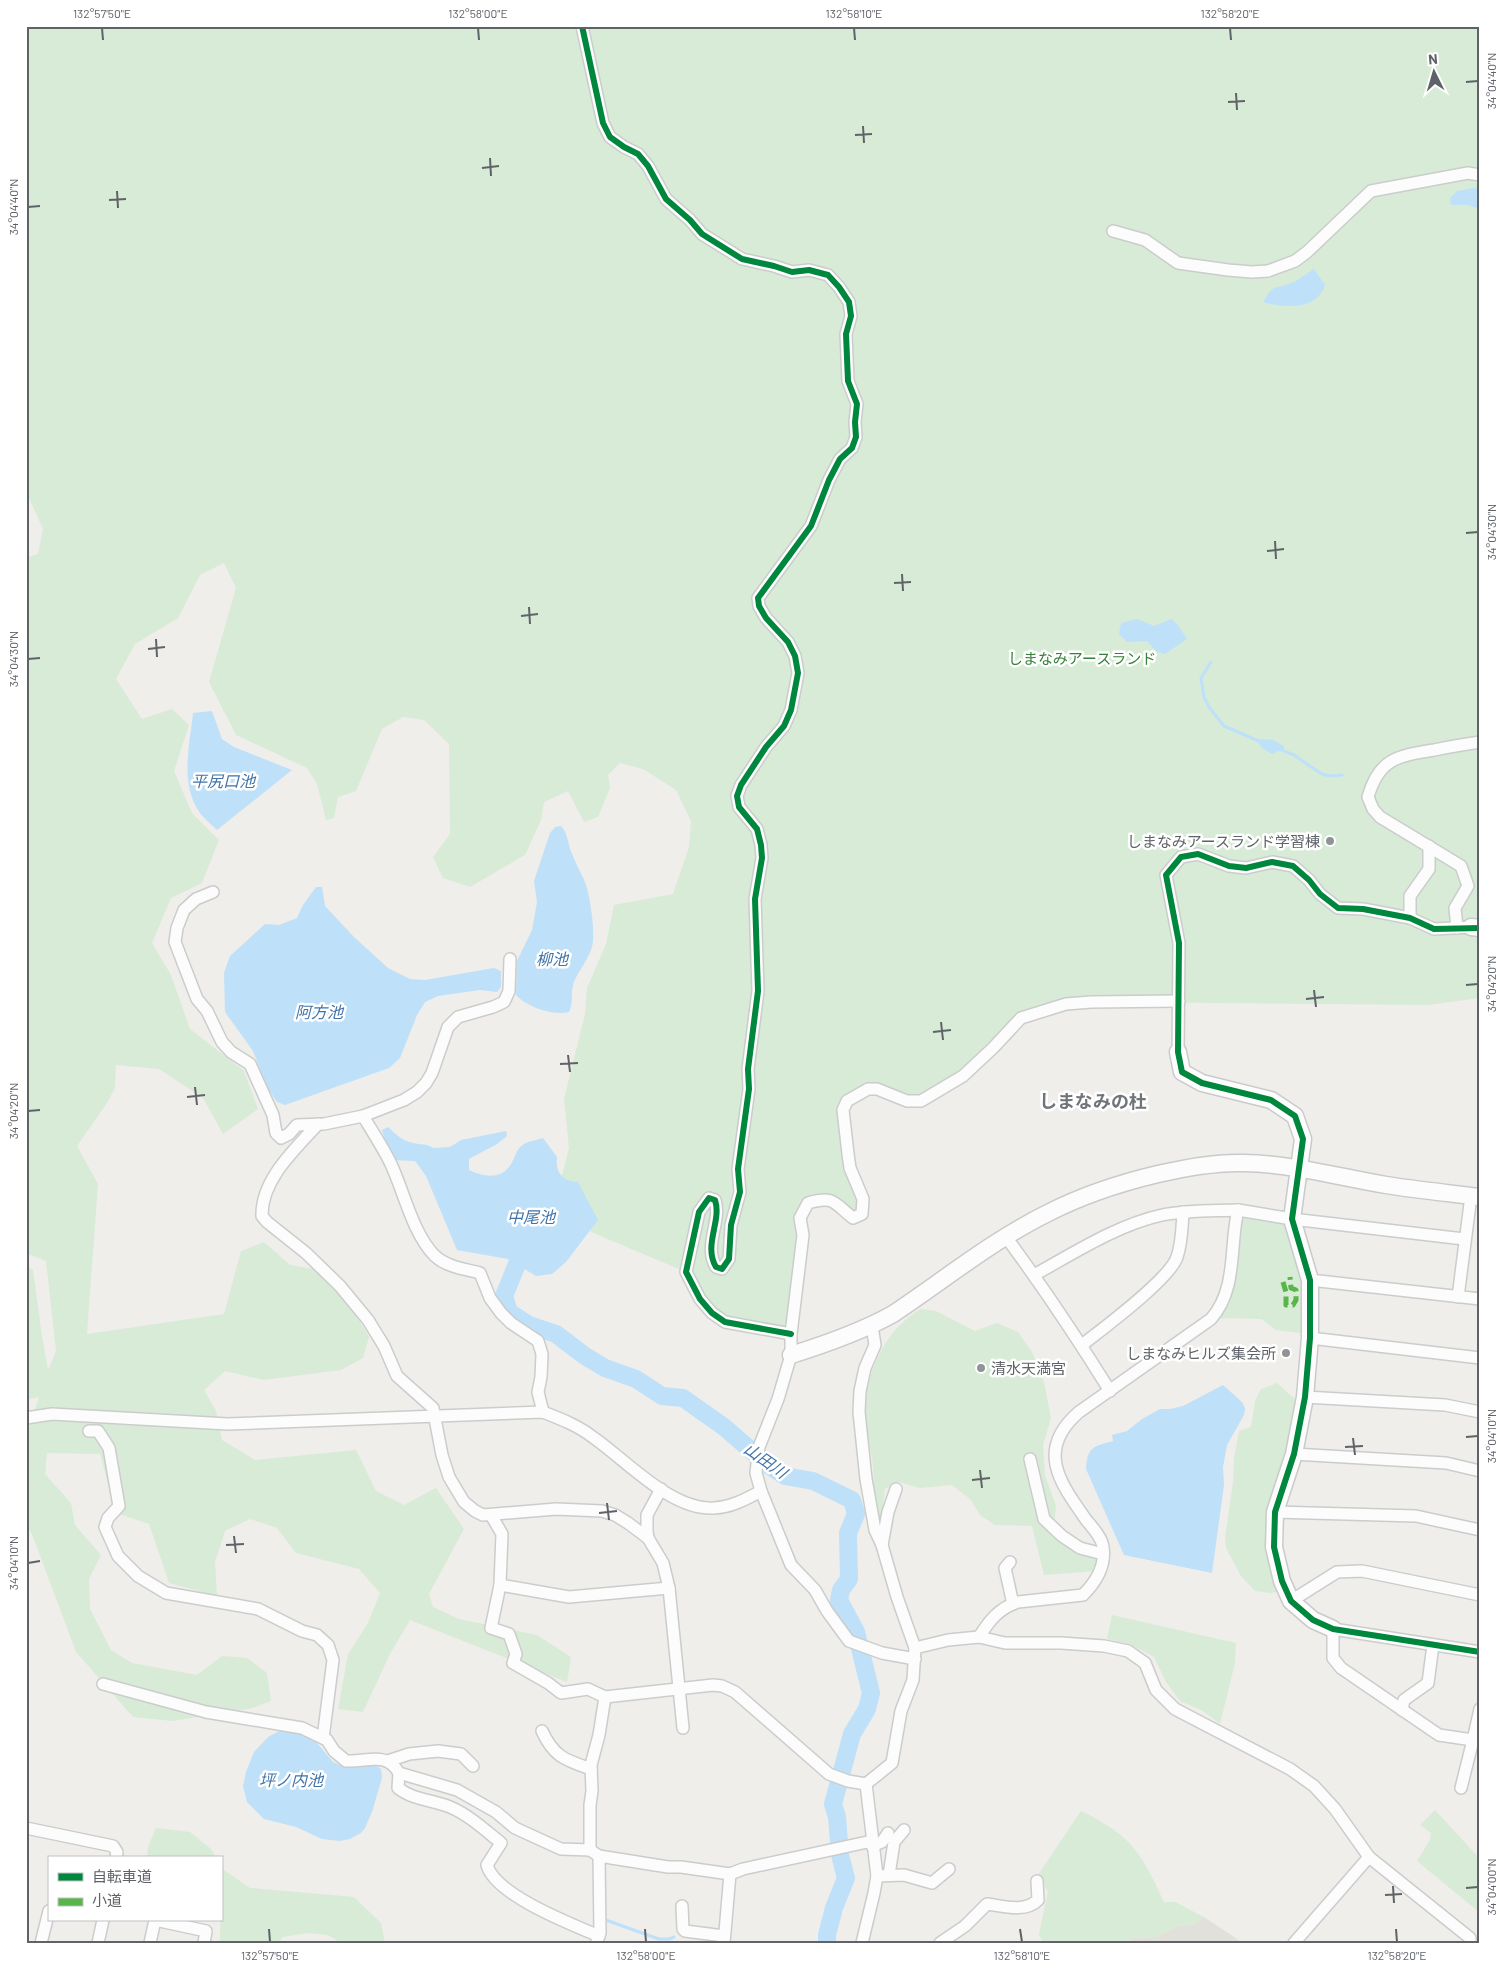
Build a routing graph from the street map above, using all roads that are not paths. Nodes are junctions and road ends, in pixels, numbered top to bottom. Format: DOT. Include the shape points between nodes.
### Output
graph roads {
  1 [pos="582,26"];
  2 [pos="1480,175"];
  3 [pos="1113,232"];
  4 [pos="1480,742"];
  5 [pos="1429,846"];
  6 [pos="213,892"];
  7 [pos="1410,918"];
  8 [pos="1470,928"];
  9 [pos="510,959"];
  10 [pos="1179,1001"];
  11 [pos="1178,1052"];
  12 [pos="363,1116"];
  13 [pos="318,1124"];
  14 [pos="1300,1168"];
  15 [pos="1475,1196"];
  16 [pos="1238,1210"];
  17 [pos="1183,1212"];
  18 [pos="1292,1219"];
  19 [pos="1006,1237"];
  20 [pos="1464,1239"];
  21 [pos="1034,1275"];
  22 [pos="1310,1280"];
  23 [pos="1458,1297"];
  24 [pos="1480,1299"];
  25 [pos="872,1326"];
  26 [pos="790,1334"];
  27 [pos="1310,1338"];
  28 [pos="1082,1344"];
  29 [pos="791,1356"];
  30 [pos="1480,1358"];
  31 [pos="1110,1390"];
  32 [pos="1304,1397"];
  33 [pos="543,1412"];
  34 [pos="1480,1412"];
  35 [pos="435,1416"];
  36 [pos="26,1418"];
  37 [pos="89,1431"];
  38 [pos="1294,1454"];
  39 [pos="1030,1460"];
  40 [pos="1480,1471"];
  41 [pos="661,1489"];
  42 [pos="896,1489"];
  43 [pos="761,1491"];
  44 [pos="1275,1512"];
  45 [pos="491,1515"];
  46 [pos="1480,1530"];
  47 [pos="648,1538"];
  48 [pos="882,1545"];
  49 [pos="1103,1554"];
  50 [pos="1010,1562"];
  51 [pos="500,1585"];
  52 [pos="669,1588"];
  53 [pos="1480,1595"];
  54 [pos="1291,1602"];
  55 [pos="1013,1604"];
  56 [pos="1333,1629"];
  57 [pos="979,1637"];
  58 [pos="1433,1645"];
  59 [pos="1480,1652"];
  60 [pos="915,1653"];
  61 [pos="103,1684"];
  62 [pos="680,1690"];
  63 [pos="604,1698"];
  64 [pos="1480,1709"];
  65 [pos="1402,1710"];
  66 [pos="683,1728"];
  67 [pos="542,1731"];
  68 [pos="323,1738"];
  69 [pos="1473,1740"];
  70 [pos="388,1760"];
  71 [pos="473,1766"];
  72 [pos="591,1769"];
  73 [pos="400,1773"];
  74 [pos="866,1784"];
  75 [pos="1461,1788"];
  76 [pos="26,1828"];
  77 [pos="904,1830"];
  78 [pos="888,1832"];
  79 [pos="551,1835"];
  80 [pos="872,1843"];
  81 [pos="570,1849"];
  82 [pos="595,1853"];
  83 [pos="116,1856"];
  84 [pos="1369,1857"];
  85 [pos="949,1869"];
  86 [pos="730,1874"];
  87 [pos="890,1875"];
  88 [pos="877,1876"];
  89 [pos="1037,1881"];
  90 [pos="682,1906"];
  91 [pos="48,1915"];
  92 [pos="103,1922"];
  93 [pos="155,1922"];
  94 [pos="164,1922"];
  95 [pos="724,1939"];
  96 [pos="598,1940"];
  97 [pos="41,1943"];
  98 [pos="98,1943"];
  99 [pos="150,1943"];
  100 [pos="204,1943"];
  101 [pos="862,1943"];
  102 [pos="940,1943"];
  103 [pos="1294,1943"];
  104 [pos="1470,1943"];
  1 -- 26 [label="street" via="602,124 610,137 638,154 666,199 702,234 742,259 792,272 809,270 828,275 849,302 851,316 846,334 848,381 857,404 856,437 829,480 811,526 758,598 766,618 788,642 798,673 791,710 784,726 766,747 737,796 739,807 756,829 762,858 755,899 758,991 738,1169 740,1192 731,1225 729,1260 722,1269 716,1267 711,1259 718,1207 715,1200 709,1198 699,1212 686,1272 700,1299 724,1322"];
  2 -- 3 [label="street" via="1454,175 1371,191 1307,252 1295,261 1268,271 1228,270 1178,262 1146,240"];
  4 -- 5 [label="street" via="1402,755 1384,766 1375,779 1368,797 1373,809 1386,821"];
  5 -- 7 [label="street" via="1429,869 1410,896"];
  5 -- 8 [label="street" via="1461,866 1468,886 1455,908"];
  6 -- 13 [label="street" via="196,899 184,910 177,928 175,942 197,999 207,1011 222,1042 250,1064 273,1115 276,1133 281,1138 297,1125"];
  7 -- 8 [label="street" via="1434,929"];
  7 -- 10 [label="street" via="1338,908 1293,866 1272,862 1246,868 1229,866 1198,854 1181,857 1166,875 1179,943"];
  9 -- 12 [label="street" via="509,991 504,1002 458,1017 448,1027 426,1083 404,1100"];
  10 -- 11 [label="street"];
  10 -- 26 [label="street" via="1091,1002 1057,1007 1022,1018 963,1076 920,1101 907,1101 877,1089 868,1089 847,1101 843,1110 848,1154 850,1168 863,1199 862,1214 852,1218 835,1202 822,1198 808,1203 800,1218 803,1235"];
  11 -- 14 [label="street" via="1182,1072 1202,1083 1271,1100 1295,1116 1303,1139"];
  12 -- 13 [label="street"];
  12 -- 33 [label="street" via="390,1161 424,1242 448,1265 480,1273 490,1298 502,1313 538,1341 542,1354 538,1392"];
  13 -- 35 [label="street" via="276,1174 263,1196 262,1216 340,1286 368,1320 397,1376 433,1408"];
  14 -- 15 [label="street" via="1385,1185"];
  14 -- 18 [label="street"];
  14 -- 19 [label="street" via="1226,1164 1160,1174 1084,1196"];
  15 -- 20 [label="street"];
  16 -- 17 [label="street"];
  16 -- 18 [label="street"];
  16 -- 31 [label="street" via="1230,1275 1219,1309 1211,1319"];
  17 -- 21 [label="street" via="1160,1216 1108,1236"];
  17 -- 28 [label="street" via="1177,1258 1171,1269 1121,1315"];
  18 -- 20 [label="street"];
  18 -- 22 [label="street"];
  19 -- 21 [label="street"];
  19 -- 25 [label="street"];
  20 -- 23 [label="street"];
  21 -- 28 [label="street"];
  22 -- 23 [label="street"];
  22 -- 27 [label="street"];
  23 -- 24 [label="street"];
  25 -- 29 [label="street"];
  25 -- 48 [label="street" via="875,1345 865,1368 859,1412 870,1507"];
  26 -- 29 [label="street"];
  27 -- 30 [label="street"];
  27 -- 32 [label="street"];
  28 -- 31 [label="street"];
  29 -- 43 [label="street" via="759,1447 756,1472"];
  31 -- 49 [label="street" via="1070,1419 1061,1431 1055,1464 1062,1484 1098,1536"];
  32 -- 34 [label="street" via="1445,1405"];
  32 -- 38 [label="street"];
  33 -- 35 [label="street"];
  33 -- 41 [label="street" via="568,1421 594,1437"];
  35 -- 36 [label="street" via="228,1424 52,1414"];
  35 -- 45 [label="street" via="449,1477 464,1502 474,1511"];
  37 -- 68 [label="street" via="98,1431 109,1448 117,1490 119,1506 105,1527 118,1556 138,1576 166,1594 258,1609 317,1636 328,1645 333,1660"];
  38 -- 40 [label="street" via="1446,1463"];
  38 -- 44 [label="street"];
  39 -- 49 [label="street" via="1044,1519 1080,1548"];
  41 -- 43 [label="street" via="689,1504 713,1508 738,1504"];
  41 -- 47 [label="street" via="647,1515"];
  42 -- 48 [label="street"];
  43 -- 60 [label="street" via="791,1565 815,1590 849,1641 882,1653"];
  44 -- 46 [label="street" via="1416,1516"];
  44 -- 54 [label="street" via="1274,1547"];
  45 -- 47 [label="street" via="556,1509 602,1511 615,1515"];
  45 -- 51 [label="street" via="502,1534"];
  47 -- 52 [label="street" via="663,1563"];
  48 -- 60 [label="street"];
  49 -- 55 [label="street" via="1101,1571 1083,1595"];
  50 -- 55 [label="street" via="1005,1568"];
  51 -- 52 [label="street" via="569,1597"];
  51 -- 63 [label="street" via="491,1628 509,1634 516,1654 513,1663 561,1693 588,1688"];
  52 -- 62 [label="street"];
  53 -- 54 [label="street" via="1362,1571 1337,1572"];
  54 -- 56 [label="street" via="1313,1620"];
  55 -- 57 [label="street" via="998,1612"];
  56 -- 58 [label="street"];
  56 -- 65 [label="street" via="1333,1658 1341,1668"];
  57 -- 60 [label="street" via="948,1640"];
  57 -- 84 [label="street" via="1005,1643 1061,1643 1128,1651 1145,1663 1156,1690 1175,1709 1290,1769 1314,1786 1335,1809"];
  58 -- 59 [label="street"];
  58 -- 65 [label="street" via="1428,1684 1404,1700"];
  60 -- 74 [label="street" via="913,1680 902,1711 892,1763"];
  61 -- 68 [label="street" via="206,1712 302,1728"];
  62 -- 63 [label="street"];
  62 -- 66 [label="street"];
  62 -- 74 [label="street" via="713,1685 735,1692 830,1774"];
  63 -- 72 [label="street" via="600,1734"];
  64 -- 69 [label="street"];
  65 -- 69 [label="street" via="1439,1735"];
  67 -- 72 [label="street" via="549,1746 566,1760"];
  68 -- 70 [label="street" via="346,1761"];
  69 -- 75 [label="street"];
  70 -- 71 [label="street" via="438,1751 461,1754"];
  70 -- 73 [label="street"];
  72 -- 82 [label="street" via="590,1805"];
  73 -- 81 [label="street" via="457,1790 496,1812 515,1828 561,1849"];
  73 -- 96 [label="street" via="398,1788 407,1795 452,1808 501,1843 487,1865 490,1874 520,1899"];
  74 -- 80 [label="street"];
  76 -- 83 [label="street" via="113,1846"];
  77 -- 87 [label="street" via="894,1842"];
  78 -- 80 [label="street" via="882,1842"];
  79 -- 81 [label="street"];
  80 -- 86 [label="street"];
  80 -- 88 [label="street"];
  81 -- 82 [label="street"];
  82 -- 86 [label="street" via="668,1867"];
  82 -- 96 [label="street"];
  84 -- 103 [label="street"];
  84 -- 104 [label="street" via="1470,1938"];
  85 -- 87 [label="street" via="932,1883 904,1875"];
  86 -- 95 [label="street"];
  87 -- 88 [label="street"];
  88 -- 101 [label="street"];
  89 -- 102 [label="street" via="1038,1900 1033,1905 1021,1908 987,1904 965,1926"];
  90 -- 95 [label="street" via="683,1930"];
  91 -- 97 [label="street"];
  92 -- 98 [label="street"];
  93 -- 99 [label="street"];
  94 -- 100 [label="street" via="206,1931"];
}
